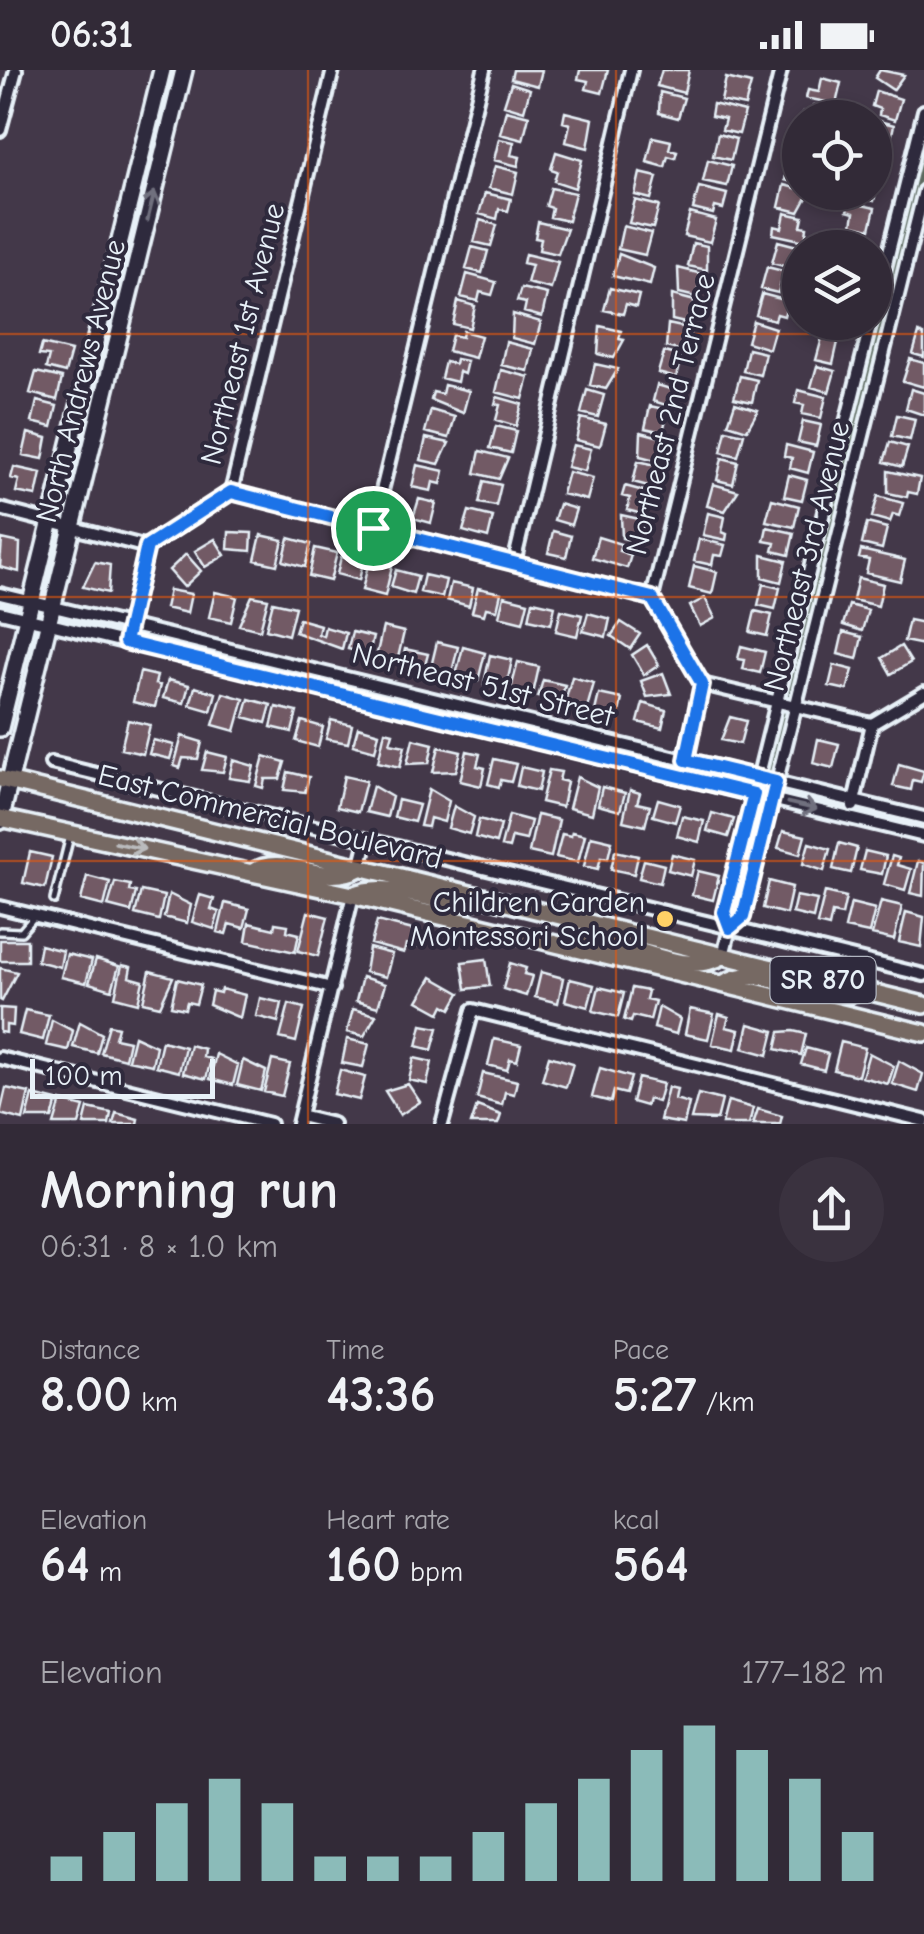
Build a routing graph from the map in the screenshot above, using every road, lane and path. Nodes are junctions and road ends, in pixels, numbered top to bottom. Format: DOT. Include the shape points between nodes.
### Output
graph roads {
  1 [pos="16,70"];
  2 [pos="162,70"];
  3 [pos="184,70"];
  4 [pos="333,70"];
  5 [pos="484,70"];
  6 [pos="632,70"];
  7 [pos="781,70"];
  8 [pos="924,112"];
  9 [pos="0,130"];
  10 [pos="920,146"];
  11 [pos="924,191"];
  12 [pos="892,247"];
  13 [pos="867,340"];
  14 [pos="857,379"];
  15 [pos="876,384"];
  16 [pos="231,492"];
  17 [pos="0,509"];
  18 [pos="52,522"];
  19 [pos="74,528"];
  20 [pos="373,528"];
  21 [pos="147,546"];
  22 [pos="514,563"];
  23 [pos="0,594"];
  24 [pos="652,598"];
  25 [pos="31,602"];
  26 [pos="54,607"];
  27 [pos="0,612"];
  28 [pos="27,618"];
  29 [pos="50,624"];
  30 [pos="129,625"];
  31 [pos="125,642"];
  32 [pos="702,684"];
  33 [pos="414,694"];
  34 [pos="924,694"];
  35 [pos="777,700"];
  36 [pos="795,705"];
  37 [pos="410,714"];
  38 [pos="872,724"];
  39 [pos="0,728"];
  40 [pos="686,760"];
  41 [pos="51,763"];
  42 [pos="681,776"];
  43 [pos="758,778"];
  44 [pos="5,780"];
  45 [pos="776,782"];
  46 [pos="754,794"];
  47 [pos="772,798"];
  48 [pos="854,801"];
  49 [pos="850,817"];
  50 [pos="924,818"];
  51 [pos="0,819"];
  52 [pos="71,833"];
  53 [pos="924,836"];
  54 [pos="367,840"];
  55 [pos="360,868"];
  56 [pos="253,872"];
  57 [pos="353,896"];
  58 [pos="480,896"];
  59 [pos="54,900"];
  60 [pos="3,911"];
  61 [pos="34,918"];
  62 [pos="730,928"];
  63 [pos="0,931"];
  64 [pos="576,949"];
  65 [pos="723,956"];
  66 [pos="924,975"];
  67 [pos="724,984"];
  68 [pos="332,988"];
  69 [pos="862,989"];
  70 [pos="924,1004"];
  71 [pos="924,1022"];
  72 [pos="903,1028"];
  73 [pos="924,1032"];
  74 [pos="0,1058"];
  75 [pos="299,1120"];
  76 [pos="924,1121"];
  77 [pos="270,1124"];
  78 [pos="333,1124"];
  79 [pos="442,1124"];
  1 -- 9 [label="street"];
  2 -- 18 [label="main road, North Andrews Avenue"];
  19 -- 3 [label="main road, North Andrews Avenue, one-way"];
  4 -- 16 [label="street, Northeast 1st Avenue"];
  5 -- 20 [label="street"];
  6 -- 22 [label="street"];
  7 -- 24 [label="street, Northeast 2nd Terrace"];
  8 -- 10 [label="street"];
  10 -- 12 [label="street"];
  11 -- 15 [label="street, Northeast 3rd Avenue"];
  13 -- 14 [label="street, Northeast 3rd Avenue"];
  14 -- 15 [label="street"];
  14 -- 35 [label="street, Northeast 3rd Avenue"];
  15 -- 36 [label="street, Northeast 3rd Avenue"];
  16 -- 20 [label="street"];
  16 -- 21 [label="street, Northeast 1st Avenue"];
  17 -- 18 [label="street"];
  18 -- 19 [label="street"];
  18 -- 25 [label="main road, North Andrews Avenue"];
  19 -- 21 [label="street"];
  19 -- 26 [label="main road, North Andrews Avenue"];
  20 -- 22 [label="street"];
  21 -- 30 [label="street"];
  22 -- 24 [label="street"];
  23 -- 25 [label="street, Northeast 51st Street"];
  24 -- 32 [label="street, Northeast 2nd Terrace"];
  25 -- 26 [label="street, Northeast 51st Street"];
  25 -- 28 [label="main road, North Andrews Avenue"];
  26 -- 29 [label="main road, North Andrews Avenue"];
  26 -- 30 [label="street, Northeast 51st Street"];
  27 -- 28 [label="street, Northeast 51st Street"];
  28 -- 29 [label="street, Northeast 51st Street"];
  28 -- 39 [label="main road, North Andrews Avenue"];
  29 -- 31 [label="street, Northeast 51st Street"];
  29 -- 44 [label="main road, North Andrews Avenue"];
  30 -- 31 [label="street"];
  30 -- 33 [label="street, Northeast 51st Street"];
  31 -- 37 [label="street, Northeast 51st Street"];
  32 -- 35 [label="street"];
  32 -- 40 [label="street"];
  33 -- 37 [label="street"];
  33 -- 40 [label="street, Northeast 51st Street"];
  34 -- 38 [label="street"];
  35 -- 36 [label="street"];
  35 -- 43 [label="street, Northeast 3rd Avenue"];
  36 -- 38 [label="street"];
  36 -- 45 [label="street, Northeast 3rd Avenue"];
  37 -- 42 [label="street, Northeast 51st Street"];
  38 -- 48 [label="street"];
  40 -- 42 [label="street"];
  40 -- 43 [label="street, Northeast 51st Street"];
  41 -- 54 [label="street"];
  42 -- 46 [label="street, Northeast 51st Street"];
  43 -- 45 [label="street, Northeast 51st Street"];
  43 -- 46 [label="street, Northeast 3rd Avenue"];
  44 -- 51 [label="main road, North Andrews Avenue"];
  44 -- 55 [label="main road, East Commercial Boulevard / SR 870"];
  45 -- 47 [label="street, Northeast 3rd Avenue"];
  45 -- 48 [label="street, Northeast 51st Street"];
  46 -- 47 [label="street, Northeast 51st Street"];
  46 -- 62 [label="street, Northeast 3rd Avenue" via="724,912"];
  47 -- 49 [label="street, Northeast 51st Street, one-way"];
  47 -- 62 [label="street, Northeast 3rd Avenue" via="743,917"];
  48 -- 49 [label="street"];
  48 -- 50 [label="street, Northeast 51st Street"];
  49 -- 53 [label="street, Northeast 51st Street"];
  51 -- 52 [label="main road, East Commercial Boulevard / SR 870"];
  52 -- 56 [label="main road, East Commercial Boulevard / SR 870, one-way"];
  52 -- 59 [label="lane"];
  54 -- 55 [label="street"];
  54 -- 62 [label="street"];
  55 -- 56 [label="main road" via="338,877 272,864"];
  55 -- 58 [label="main road, East Commercial Boulevard / SR 870"];
  56 -- 57 [label="main road, East Commercial Boulevard / SR 870"];
  57 -- 58 [label="main road" via="377,886 463,905"];
  57 -- 64 [label="main road, East Commercial Boulevard / SR 870"];
  57 -- 68 [label="street"];
  58 -- 65 [label="main road, East Commercial Boulevard / SR 870"];
  60 -- 61 [label="street"];
  61 -- 63 [label="lane" via="21,932"];
  61 -- 68 [label="street"];
  62 -- 65 [label="street, Northeast 3rd Avenue"];
  62 -- 66 [label="street"];
  64 -- 65 [label="main road" via="594,941 698,966"];
  64 -- 67 [label="main road, East Commercial Boulevard / SR 870"];
  65 -- 69 [label="main road, East Commercial Boulevard / SR 870"];
  67 -- 69 [label="main road" via="750,975 842,997"];
  67 -- 72 [label="main road, East Commercial Boulevard / SR 870"];
  68 -- 75 [label="street"];
  69 -- 70 [label="main road, East Commercial Boulevard / SR 870"];
  71 -- 72 [label="main road"];
  72 -- 73 [label="main road, East Commercial Boulevard / SR 870"];
  74 -- 77 [label="street"];
  75 -- 78 [label="street"];
  76 -- 79 [label="street" via="473,1010"];
}
